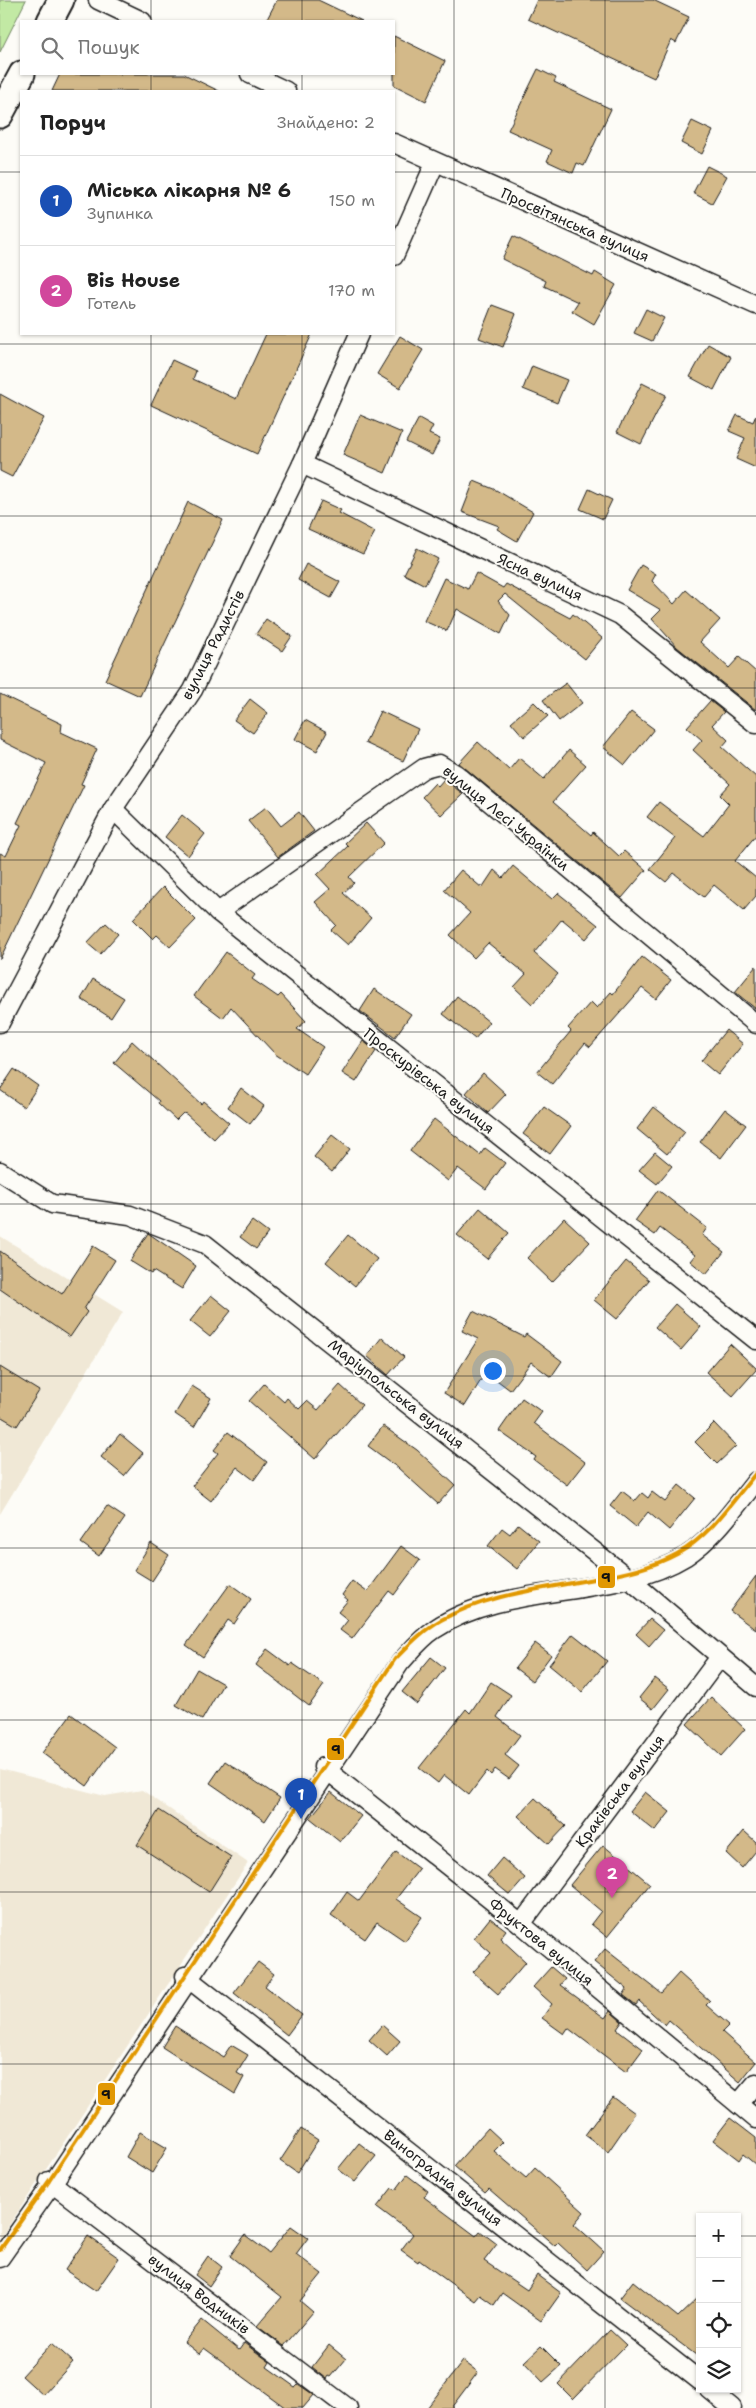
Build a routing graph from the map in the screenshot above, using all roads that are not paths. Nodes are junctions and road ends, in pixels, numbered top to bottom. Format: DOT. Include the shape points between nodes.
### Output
graph roads {
  1 [pos="61,0"];
  2 [pos="98,0"];
  3 [pos="51,20"];
  4 [pos="140,20"];
  5 [pos="21,75"];
  6 [pos="252,75"];
  7 [pos="284,90"];
  8 [pos="0,115"];
  9 [pos="395,144"];
  10 [pos="435,163"];
  11 [pos="395,254"];
  12 [pos="756,305"];
  13 [pos="359,335"];
  14 [pos="302,464"];
  15 [pos="756,724"];
  16 [pos="112,809"];
  17 [pos="218,912"];
  18 [pos="0,1023"];
  19 [pos="756,1024"];
  20 [pos="0,1171"];
  21 [pos="756,1340"];
  22 [pos="756,1481"];
  23 [pos="628,1578"];
  24 [pos="720,1657"];
  25 [pos="756,1687"];
  26 [pos="326,1769"];
  27 [pos="521,1924"];
  28 [pos="187,1977"];
  29 [pos="756,2083"];
  30 [pos="738,2104"];
  31 [pos="756,2119"];
  32 [pos="50,2182"];
  33 [pos="0,2258"];
  34 [pos="696,2379"];
  35 [pos="714,2393"];
  36 [pos="348,2408"];
  37 [pos="732,2408"];
  1 -- 3 [label="main road"];
  2 -- 4 [label="street"];
  5 -- 8 [label="main road"];
  6 -- 7 [label="street"];
  9 -- 10 [label="street, Просвітянська вулиця"];
  10 -- 11 [label="street"];
  10 -- 12 [label="street, Просвітянська вулиця"];
  13 -- 14 [label="street, вулиця Радистів"];
  14 -- 15 [label="street, Ясна вулиця" via="620,615"];
  14 -- 16 [label="street, вулиця Радистів" via="193,690"];
  16 -- 17 [label="street, Проскурівська вулиця"];
  16 -- 18 [label="street, вулиця Радистів"];
  17 -- 19 [label="street, вулиця Лесі Українки" via="424,768 439,764 456,774"];
  17 -- 21 [label="street, Проскурівська вулиця"];
  20 -- 23 [label="street, Маріупольська вулиця" via="52,1204 130,1215 205,1244"];
  22 -- 23 [label="street" via="700,1545 670,1564"];
  23 -- 24 [label="street, Маріупольська вулиця"];
  23 -- 26 [label="street" via="482,1608 436,1628 400,1663"];
  24 -- 25 [label="street, Маріупольська вулиця"];
  24 -- 27 [label="street, Краківська вулиця"];
  26 -- 27 [label="street, Фруктова вулиця"];
  26 -- 28 [label="street"];
  27 -- 30 [label="street, Фруктова вулиця"];
  28 -- 32 [label="street"];
  28 -- 34 [label="street, Виноградна вулиця"];
  29 -- 30 [label="street"];
  30 -- 31 [label="street, Фруктова вулиця"];
  32 -- 33 [label="street"];
  32 -- 36 [label="street, вулиця Водників"];
  35 -- 37 [label="street"];
}
